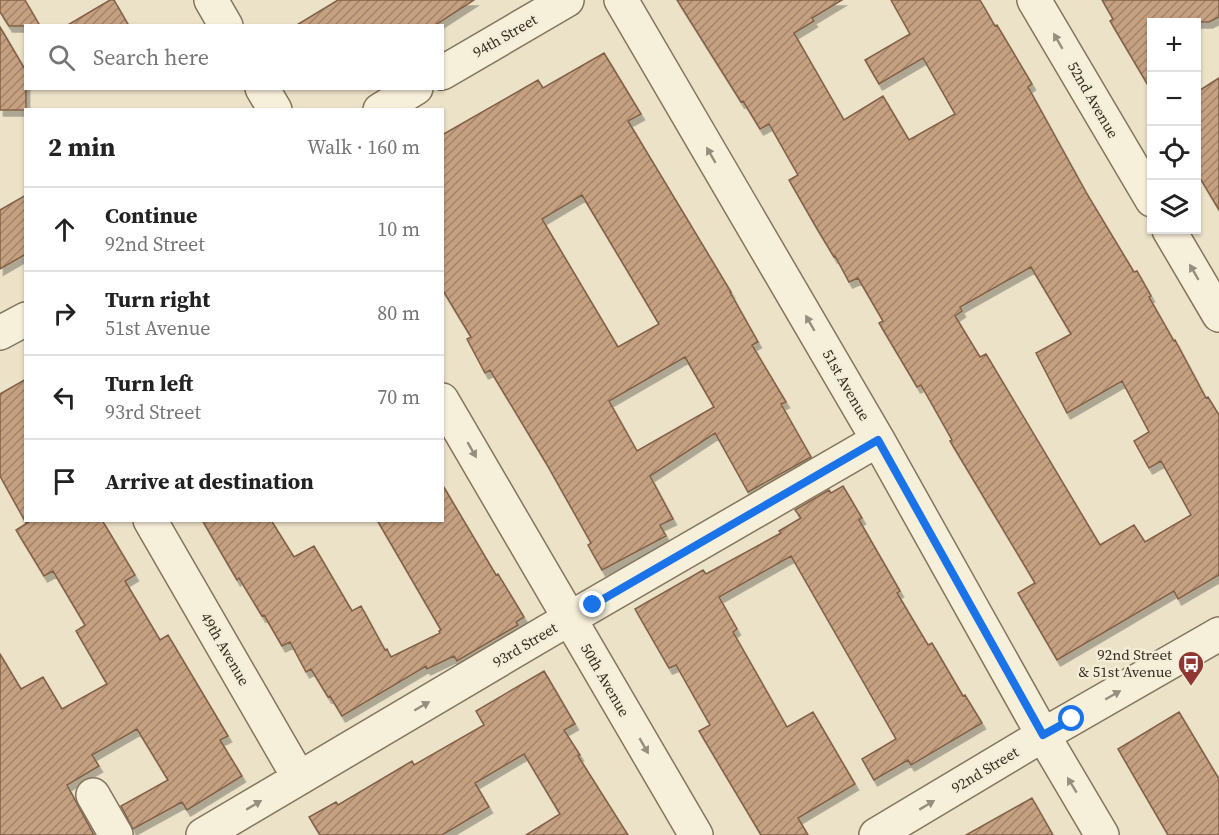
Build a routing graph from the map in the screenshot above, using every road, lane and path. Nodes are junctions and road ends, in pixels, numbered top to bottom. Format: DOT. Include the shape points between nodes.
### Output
graph roads {
  1 [pos="211,0"];
  2 [pos="567,0"];
  3 [pos="621,0"];
  4 [pos="1034,0"];
  5 [pos="225,24"];
  6 [pos="444,72"];
  7 [pos="263,90"];
  8 [pos="413,90"];
  9 [pos="274,108"];
  10 [pos="383,108"];
  11 [pos="1147,192"];
  12 [pos="1171,234"];
  13 [pos="1219,315"];
  14 [pos="24,320"];
  15 [pos="0,333"];
  16 [pos="444,403"];
  17 [pos="878,440"];
  18 [pos="151,522"];
  19 [pos="570,619"];
  20 [pos="1219,634"];
  21 [pos="1043,735"];
  22 [pos="299,778"];
  23 [pos="93,795"];
  24 [pos="116,835"];
  25 [pos="203,835"];
  26 [pos="696,835"];
  27 [pos="876,835"];
  28 [pos="1102,835"];
  1 -- 5 [label="street"];
  2 -- 6 [label="street, 94th Street"];
  17 -- 3 [label="street, 51st Avenue, one-way"];
  11 -- 4 [label="street, 52nd Avenue, one-way"];
  7 -- 9 [label="street"];
  8 -- 10 [label="street"];
  13 -- 12 [label="street, one-way"];
  14 -- 15 [label="street"];
  16 -- 19 [label="street, 50th Avenue, one-way"];
  17 -- 19 [label="street, 93rd Street"];
  17 -- 21 [label="street, 51st Avenue"];
  18 -- 22 [label="street, 49th Avenue"];
  22 -- 19 [label="street, 93rd Street, one-way"];
  19 -- 26 [label="street, 50th Avenue, one-way"];
  21 -- 20 [label="street, 92nd Street, one-way"];
  27 -- 21 [label="street, 92nd Street, one-way"];
  28 -- 21 [label="street, 51st Avenue, one-way"];
  25 -- 22 [label="street, 93rd Street, one-way"];
  23 -- 24 [label="street"];
}
